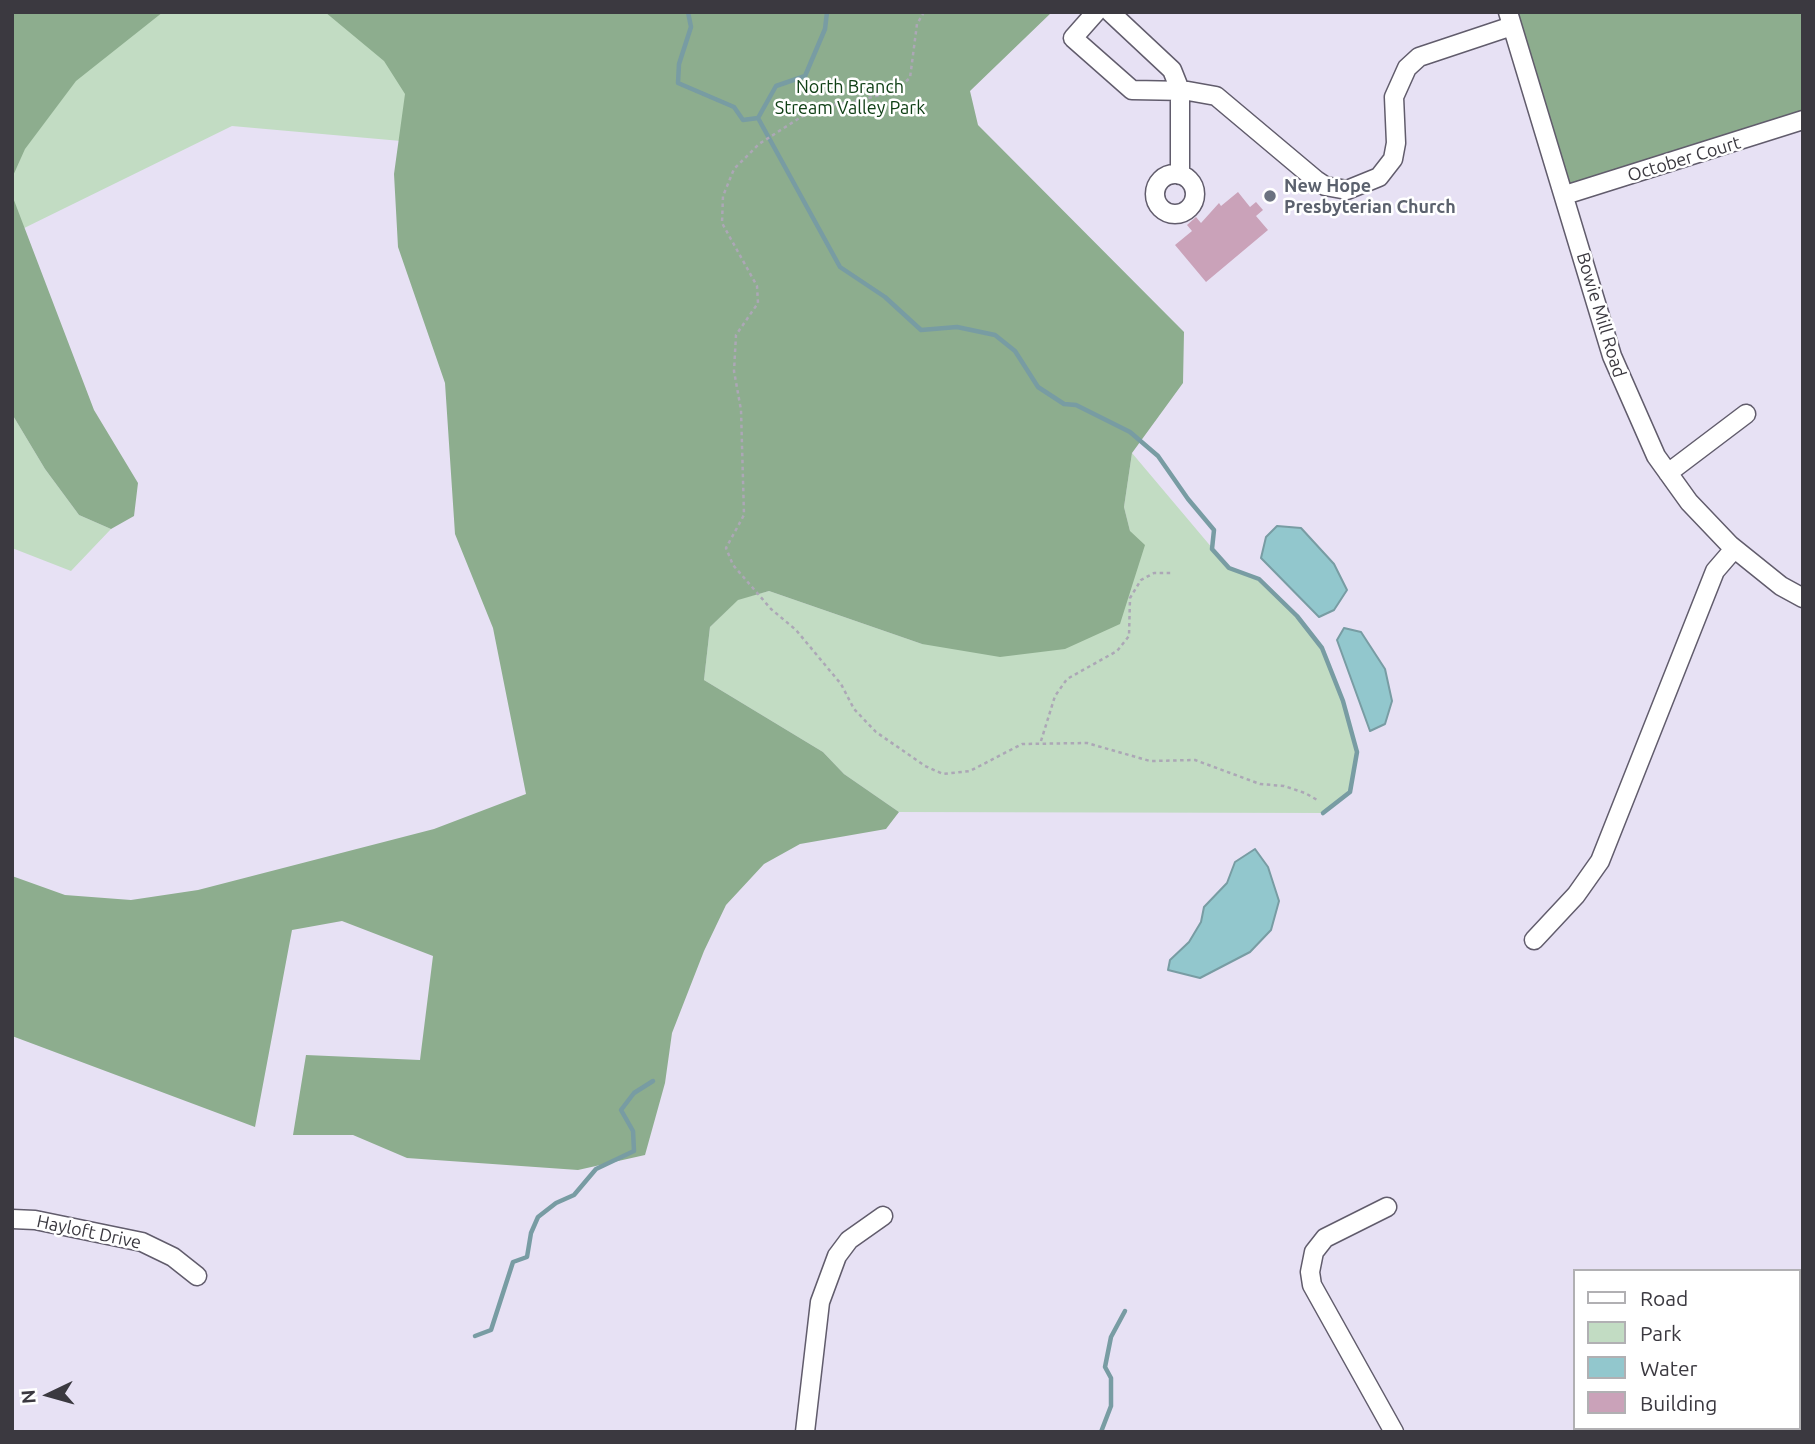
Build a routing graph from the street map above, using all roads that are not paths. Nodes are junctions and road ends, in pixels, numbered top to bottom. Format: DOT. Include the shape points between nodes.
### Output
graph roads {
  1 [pos="1096,12"];
  2 [pos="1110,12"];
  3 [pos="1510,19"];
  4 [pos="1181,90"];
  5 [pos="1803,120"];
  6 [pos="1181,175"];
  7 [pos="1565,195"];
  8 [pos="1746,414"];
  9 [pos="1668,472"];
  10 [pos="1734,549"];
  11 [pos="1803,598"];
  12 [pos="1534,940"];
  13 [pos="1387,1207"];
  14 [pos="883,1216"];
  15 [pos="12,1219"];
  16 [pos="197,1276"];
  17 [pos="804,1432"];
  18 [pos="1394,1432"];
  1 -- 4 [label="street" via="1073,38 1132,90"];
  2 -- 4 [label="street" via="1161,57"];
  3 -- 4 [label="street" via="1413,62 1394,97 1393,159 1379,177 1348,190 1316,180 1216,96"];
  3 -- 7 [label="street, Bowie Mill Road"];
  4 -- 6 [label="street"];
  5 -- 7 [label="street, October Court"];
  7 -- 9 [label="street, Bowie Mill Road" via="1612,356 1656,456"];
  8 -- 9 [label="street"];
  9 -- 10 [label="street, Bowie Mill Road" via="1689,502"];
  10 -- 11 [label="street, Bowie Mill Road"];
  10 -- 12 [label="street" via="1716,571 1600,861"];
  13 -- 18 [label="street" via="1325,1238 1314,1252 1310,1272 1312,1286"];
  14 -- 17 [label="street" via="849,1240 836,1256 820,1301"];
  15 -- 16 [label="street, Hayloft Drive" via="142,1242 173,1256"];
}
